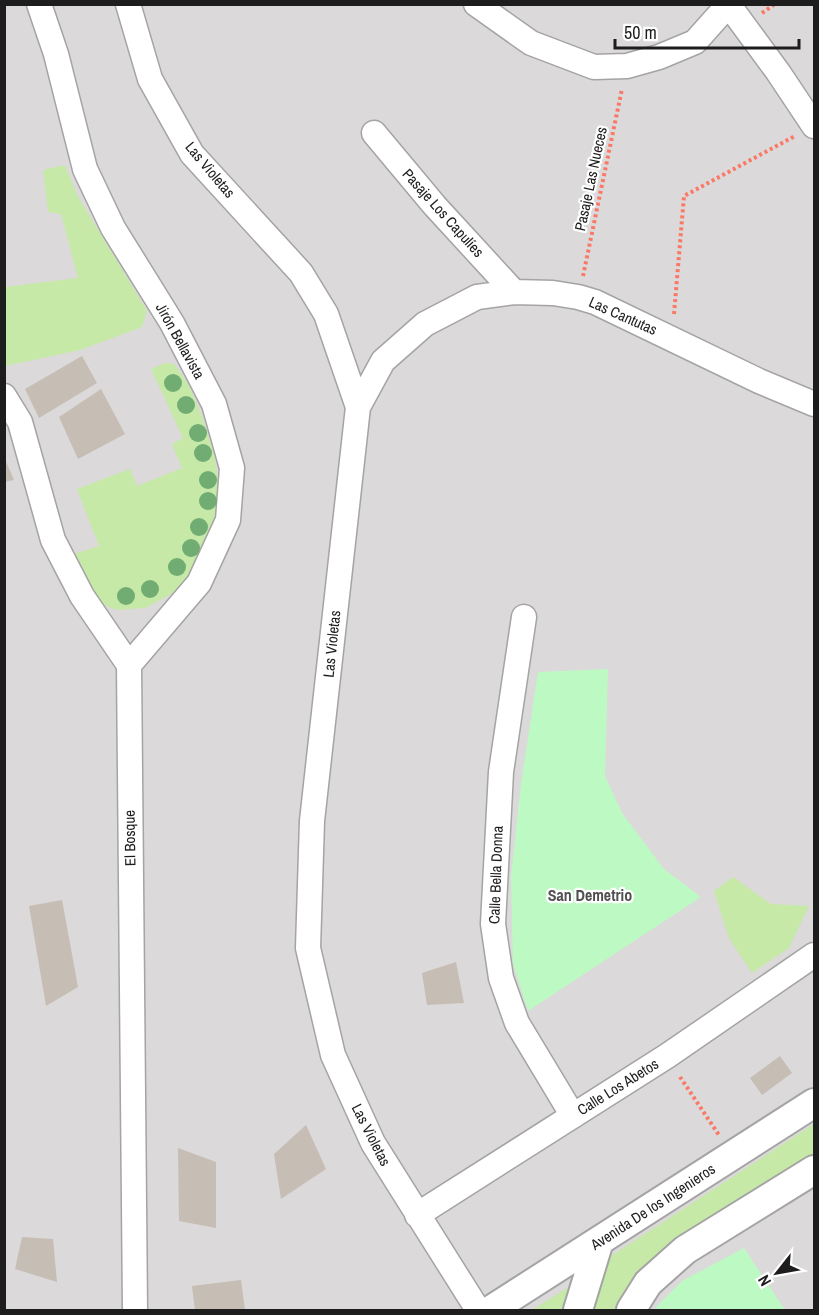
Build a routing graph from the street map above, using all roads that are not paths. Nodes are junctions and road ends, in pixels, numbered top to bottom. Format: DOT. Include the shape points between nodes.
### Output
graph roads {
  1 [pos="39,4"];
  2 [pos="128,4"];
  3 [pos="476,4"];
  4 [pos="728,5"];
  5 [pos="814,126"];
  6 [pos="374,133"];
  7 [pos="514,292"];
  8 [pos="4,396"];
  9 [pos="814,404"];
  10 [pos="358,407"];
  11 [pos="524,617"];
  12 [pos="129,665"];
  13 [pos="814,955"];
  14 [pos="814,1103"];
  15 [pos="573,1116"];
  16 [pos="814,1170"];
  17 [pos="417,1215"];
  18 [pos="600,1242"];
  19 [pos="135,1311"];
  20 [pos="478,1311"];
  21 [pos="491,1311"];
  22 [pos="578,1311"];
  23 [pos="631,1311"];
  1 -- 12 [label="street, Jirón Bellavista" via="85,169 113,228 172,323 214,404 232,468 228,520 199,583"];
  2 -- 10 [label="street, Las Violetas" via="150,79 192,154 302,273 326,314"];
  3 -- 4 [label="street" via="531,43 594,67 627,66 695,42"];
  4 -- 5 [label="street"];
  6 -- 7 [label="street, Pasaje Los Capulíes"];
  7 -- 9 [label="street, Las Cantutas" via="554,293 595,302"];
  7 -- 10 [label="street, Las Cantutas" via="477,297 425,324 383,361"];
  8 -- 12 [label="street" via="20,422 53,540 82,596"];
  10 -- 17 [label="street, Las Violetas" via="312,821 308,948 333,1055 373,1143"];
  11 -- 15 [label="street, Calle Bella Donna" via="501,772 493,924 501,978 518,1023"];
  12 -- 19 [label="street, El Bosque"];
  13 -- 15 [label="street, Calle Los Abetos"];
  14 -- 18 [label="street, Avenida De los Ingenieros"];
  15 -- 17 [label="street, Calle Los Abetos"];
  16 -- 23 [label="street" via="685,1250 648,1283"];
  17 -- 20 [label="street, Las Violetas"];
  18 -- 21 [label="street, Avenida De los Ingenieros"];
  18 -- 22 [label="street"];
}
